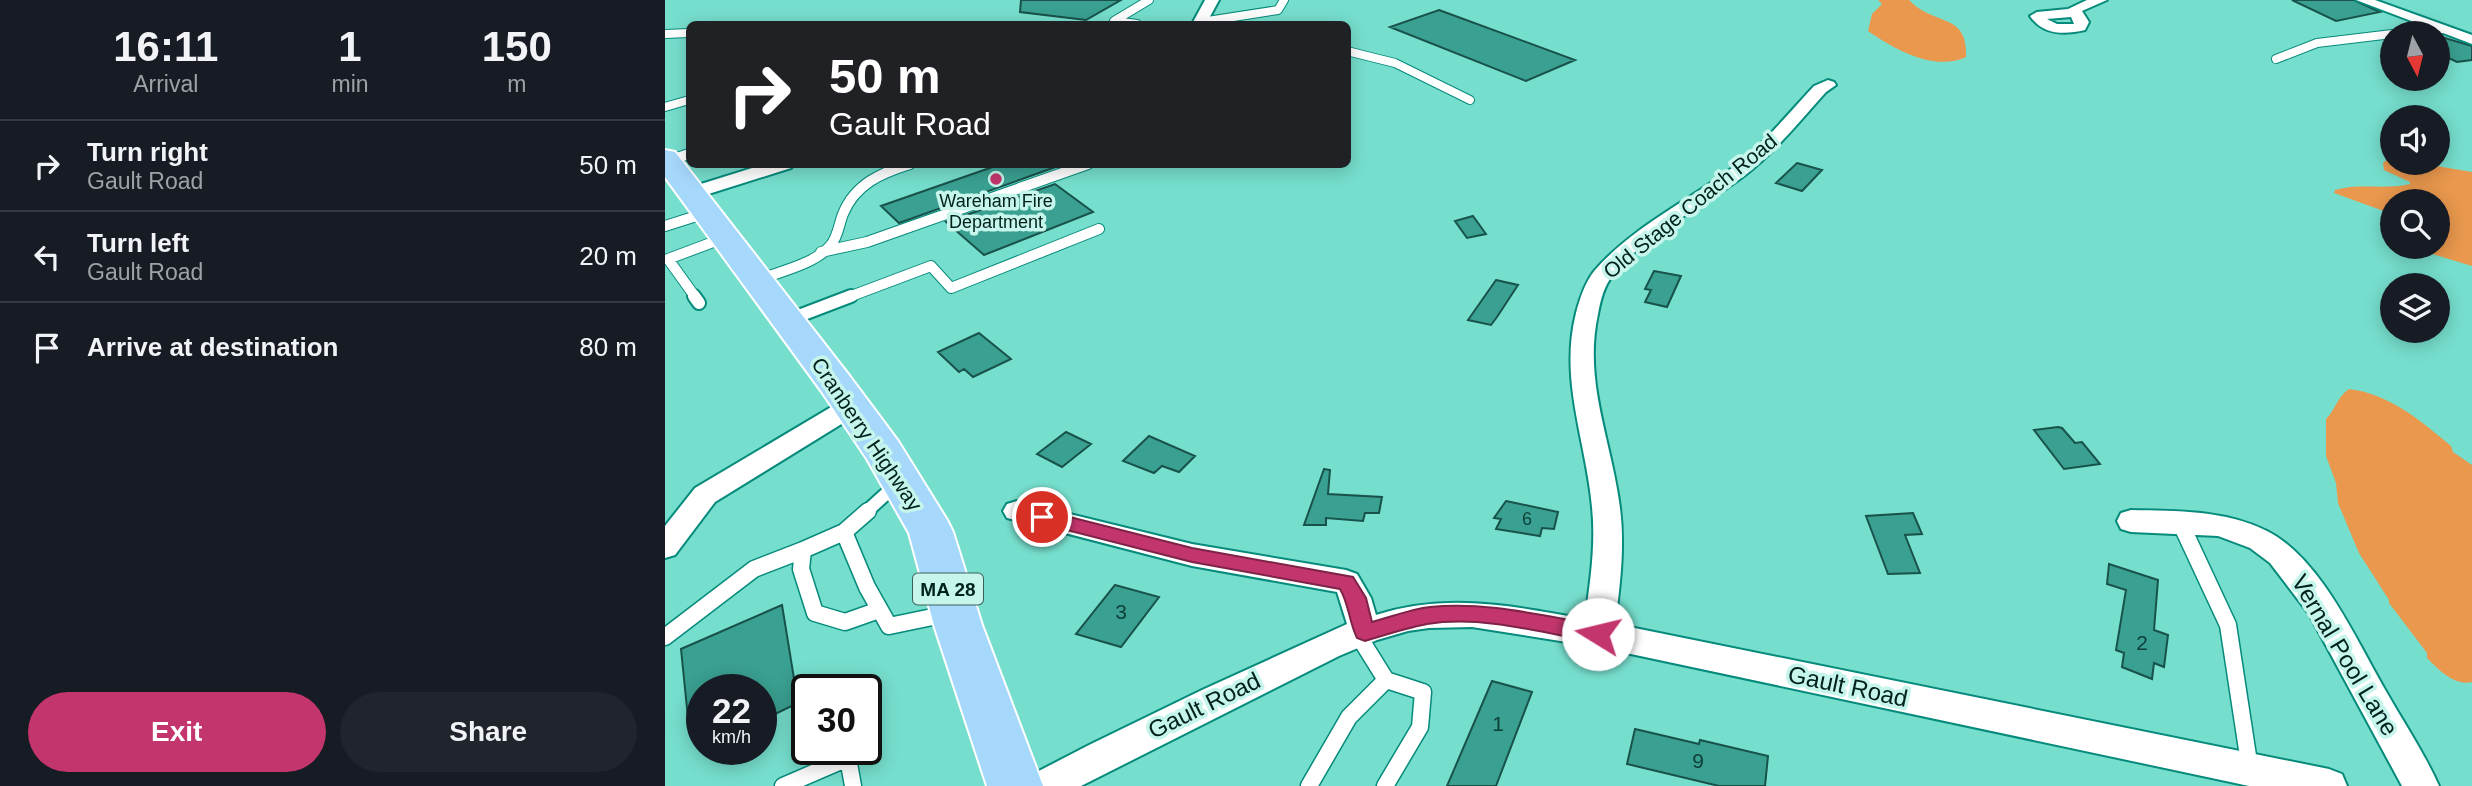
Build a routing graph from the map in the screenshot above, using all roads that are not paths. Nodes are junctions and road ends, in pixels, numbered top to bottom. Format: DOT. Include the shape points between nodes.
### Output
graph roads {
  1 [pos="1149,0"];
  2 [pos="1212,0"];
  3 [pos="1284,0"];
  4 [pos="2099,0"];
  5 [pos="2363,0"];
  6 [pos="2075,13"];
  7 [pos="1114,21"];
  8 [pos="1201,21"];
  9 [pos="1213,21"];
  10 [pos="2420,21"];
  11 [pos="2450,32"];
  12 [pos="686,33"];
  13 [pos="665,34"];
  14 [pos="2380,36"];
  15 [pos="2472,40"];
  16 [pos="1351,51"];
  17 [pos="2276,60"];
  18 [pos="1828,85"];
  19 [pos="1470,100"];
  20 [pos="686,101"];
  21 [pos="665,107"];
  22 [pos="674,158"];
  23 [pos="779,168"];
  24 [pos="891,168"];
  25 [pos="1077,168"];
  26 [pos="708,215"];
  27 [pos="665,226"];
  28 [pos="1099,229"];
  29 [pos="821,252"];
  30 [pos="758,280"];
  31 [pos="699,303"];
  32 [pos="788,320"];
  33 [pos="852,406"];
  34 [pos="901,480"];
  35 [pos="1017,511"];
  36 [pos="2131,521"];
  37 [pos="2180,522"];
  38 [pos="844,532"];
  39 [pos="665,547"];
  40 [pos="803,550"];
  41 [pos="880,610"];
  42 [pos="954,612"];
  43 [pos="1361,633"];
  44 [pos="1598,634"];
  45 [pos="665,637"];
  46 [pos="1386,680"];
  47 [pos="2250,769"];
  48 [pos="783,786"];
  49 [pos="853,786"];
  50 [pos="1015,786"];
  51 [pos="1046,786"];
  52 [pos="1309,786"];
  53 [pos="1385,786"];
  54 [pos="2329,786"];
  55 [pos="2421,786"];
  1 -- 7 [label="lane"];
  2 -- 8 [label="street"];
  3 -- 9 [label="lane" via="1277,10"];
  4 -- 6 [label="street" via="2075,9"];
  5 -- 10 [label="street"];
  11 -- 15 [label="street"];
  12 -- 13 [label="lane"];
  14 -- 17 [label="lane" via="2288,51"];
  16 -- 19 [label="lane" via="1401,65"];
  18 -- 44 [label="street, Old Stage Coach Road" via="1755,158 1625,254 1594,286 1579,365 1607,520 1609,556"];
  20 -- 21 [label="lane"];
  22 -- 26 [label="main road, Cranberry Highway / MA 28"];
  23 -- 26 [label="street"];
  24 -- 29 [label="lane" via="861,187 846,204 833,244"];
  25 -- 29 [label="lane" via="867,242"];
  26 -- 27 [label="lane"];
  26 -- 30 [label="main road, Cranberry Highway / MA 28"];
  26 -- 31 [label="lane" via="667,259"];
  28 -- 32 [label="lane" via="951,288 931,266"];
  29 -- 30 [label="lane"];
  30 -- 32 [label="main road, Cranberry Highway / MA 28"];
  32 -- 33 [label="main road, Cranberry Highway / MA 28"];
  33 -- 34 [label="main road, Cranberry Highway / MA 28"];
  33 -- 39 [label="street" via="705,495"];
  34 -- 38 [label="lane"];
  34 -- 42 [label="main road, Cranberry Highway / MA 28" via="931,532"];
  35 -- 43 [label="street" via="1192,555 1346,582 1356,598"];
  36 -- 37 [label="street, Vernal Pool Lane"];
  37 -- 47 [label="lane" via="2228,625"];
  37 -- 55 [label="street, Vernal Pool Lane" via="2243,531 2274,548 2289,563 2344,643"];
  38 -- 40 [label="lane"];
  38 -- 41 [label="lane"];
  40 -- 41 [label="lane" via="801,569 815,613 845,622"];
  40 -- 45 [label="lane" via="754,569"];
  41 -- 42 [label="lane" via="890,626"];
  42 -- 50 [label="main road, Cranberry Highway / MA 28"];
  43 -- 44 [label="street, Gault Road" via="1427,616 1457,614"];
  43 -- 46 [label="lane"];
  43 -- 51 [label="street, Gault Road" via="1163,724"];
  44 -- 47 [label="street, Gault Road"];
  46 -- 52 [label="lane" via="1349,717"];
  46 -- 53 [label="lane" via="1423,692 1420,726"];
  47 -- 54 [label="street, Gault Road"];
  48 -- 49 [label="lane" via="848,758"];
}
